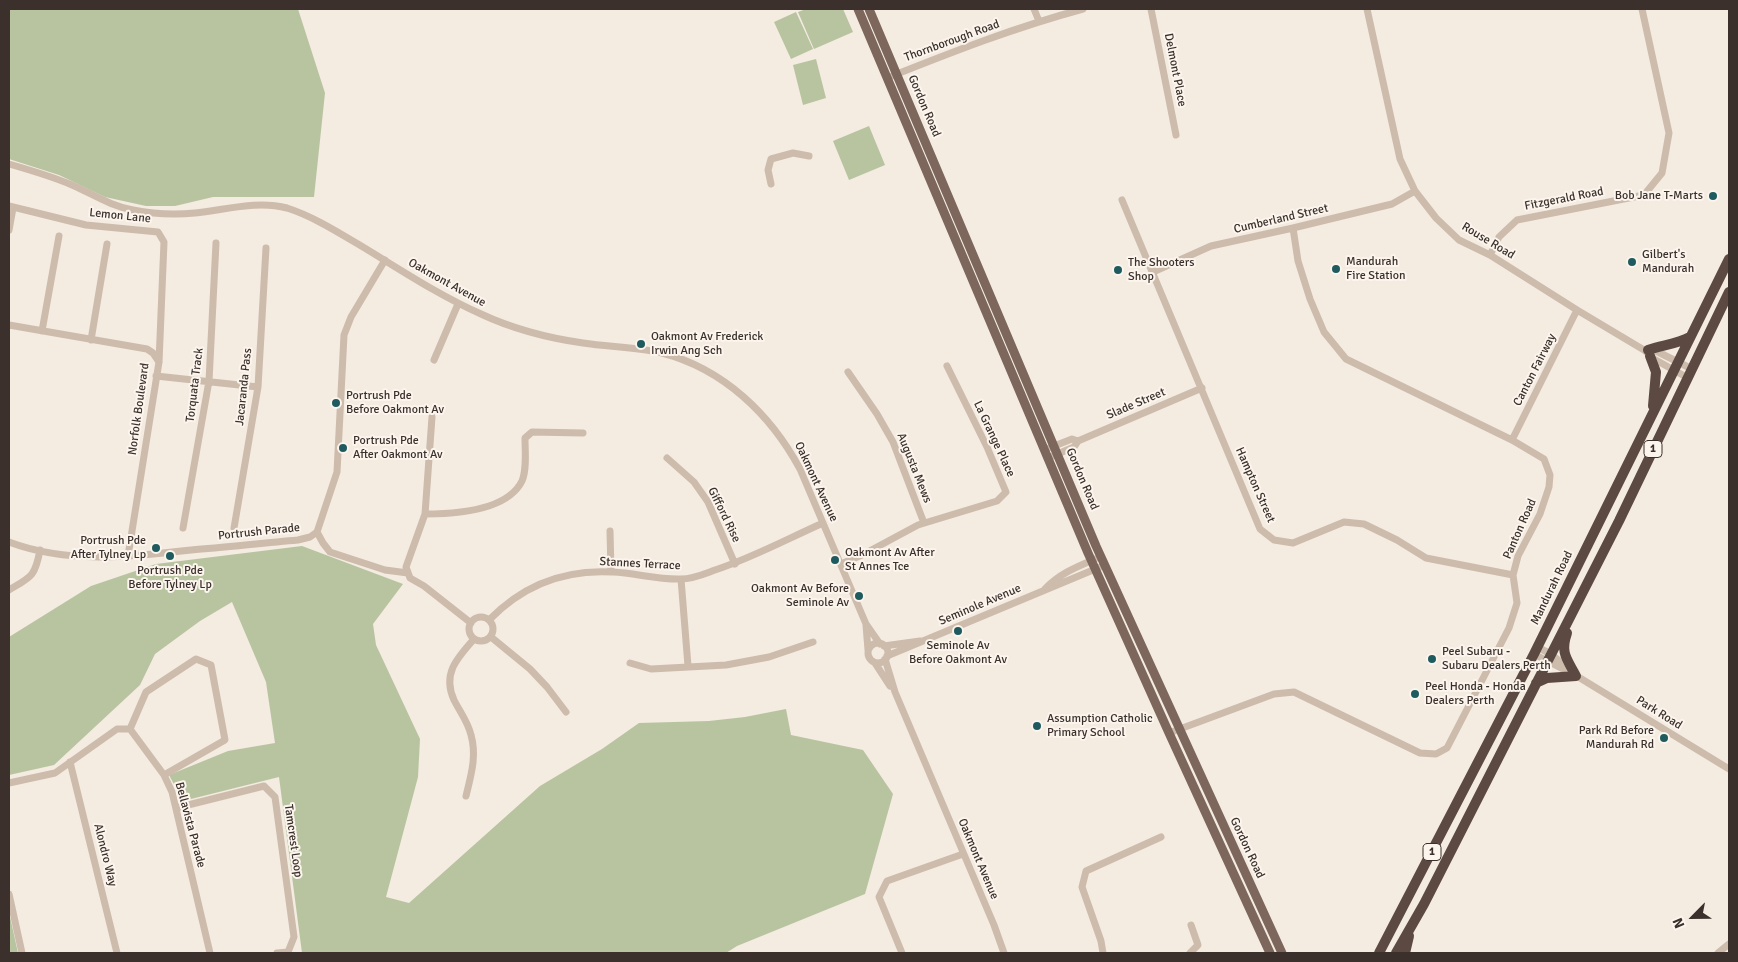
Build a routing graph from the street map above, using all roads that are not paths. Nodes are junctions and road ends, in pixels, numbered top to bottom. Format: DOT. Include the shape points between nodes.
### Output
graph roads {
  1 [pos="858,9"];
  2 [pos="869,9"];
  3 [pos="1034,9"];
  4 [pos="1083,9"];
  5 [pos="1151,9"];
  6 [pos="1367,9"];
  7 [pos="1642,9"];
  8 [pos="1040,21"];
  9 [pos="897,74"];
  10 [pos="887,78"];
  11 [pos="1176,135"];
  12 [pos="809,156"];
  13 [pos="9,164"];
  14 [pos="771,184"];
  15 [pos="1415,191"];
  16 [pos="1122,200"];
  17 [pos="11,207"];
  18 [pos="1293,228"];
  19 [pos="9,230"];
  20 [pos="59,236"];
  21 [pos="216,243"];
  22 [pos="107,244"];
  23 [pos="266,248"];
  24 [pos="1490,255"];
  25 [pos="1729,259"];
  26 [pos="385,260"];
  27 [pos="1153,272"];
  28 [pos="1729,292"];
  29 [pos="458,304"];
  30 [pos="1577,310"];
  31 [pos="9,325"];
  32 [pos="42,331"];
  33 [pos="1690,337"];
  34 [pos="91,340"];
  35 [pos="1648,352"];
  36 [pos="434,360"];
  37 [pos="159,362"];
  38 [pos="947,366"];
  39 [pos="1676,366"];
  40 [pos="848,372"];
  41 [pos="1690,374"];
  42 [pos="156,376"];
  43 [pos="209,381"];
  44 [pos="258,387"];
  45 [pos="1202,388"];
  46 [pos="1652,415"];
  47 [pos="432,417"];
  48 [pos="583,433"];
  49 [pos="1512,440"];
  50 [pos="1056,450"];
  51 [pos="1046,454"];
  52 [pos="667,458"];
  53 [pos="425,514"];
  54 [pos="823,523"];
  55 [pos="924,523"];
  56 [pos="183,528"];
  57 [pos="234,528"];
  58 [pos="610,531"];
  59 [pos="317,532"];
  60 [pos="9,542"];
  61 [pos="40,550"];
  62 [pos="128,556"];
  63 [pos="1101,556"];
  64 [pos="1092,560"];
  65 [pos="735,564"];
  66 [pos="841,564"];
  67 [pos="1105,565"];
  68 [pos="1096,569"];
  69 [pos="611,572"];
  70 [pos="408,573"];
  71 [pos="1513,575"];
  72 [pos="682,579"];
  73 [pos="9,590"];
  74 [pos="1044,590"];
  75 [pos="1574,610"];
  76 [pos="490,620"];
  77 [pos="471,623"];
  78 [pos="866,624"];
  79 [pos="491,637"];
  80 [pos="474,639"];
  81 [pos="925,641"];
  82 [pos="813,642"];
  83 [pos="882,645"];
  84 [pos="868,650"];
  85 [pos="1536,650"];
  86 [pos="1549,657"];
  87 [pos="886,658"];
  88 [pos="876,663"];
  89 [pos="630,664"];
  90 [pos="688,666"];
  91 [pos="1576,676"];
  92 [pos="1536,683"];
  93 [pos="895,692"];
  94 [pos="566,712"];
  95 [pos="130,729"];
  96 [pos="1179,729"];
  97 [pos="1169,734"];
  98 [pos="70,762"];
  99 [pos="1729,769"];
  100 [pos="164,775"];
  101 [pos="9,782"];
  102 [pos="466,796"];
  103 [pos="176,808"];
  104 [pos="1161,837"];
  105 [pos="963,854"];
  106 [pos="1241,864"];
  107 [pos="1230,868"];
  108 [pos="9,894"];
  109 [pos="1261,909"];
  110 [pos="1251,914"];
  111 [pos="1191,925"];
  112 [pos="1411,928"];
  113 [pos="1729,944"];
  114 [pos="22,953"];
  115 [pos="117,953"];
  116 [pos="210,953"];
  117 [pos="277,953"];
  118 [pos="902,953"];
  119 [pos="1004,953"];
  120 [pos="1103,953"];
  121 [pos="1190,953"];
  122 [pos="1270,953"];
  123 [pos="1282,953"];
  124 [pos="1379,953"];
  125 [pos="1396,953"];
  126 [pos="1405,953"];
  127 [pos="1718,953"];
  1 -- 10 [label="main road, Gordon Road"];
  2 -- 9 [label="main road, Gordon Road"];
  3 -- 8 [label="street"];
  4 -- 8 [label="street, Thornborough Road"];
  5 -- 11 [label="street, Delmont Place"];
  6 -- 15 [label="street, Rouse Road" via="1396,146"];
  7 -- 24 [label="street, Fitzgerald Road" via="1669,133 1662,173 1644,195 1517,220 1499,236"];
  8 -- 9 [label="street, Thornborough Road"];
  9 -- 10 [label="street, Thornborough Road"];
  9 -- 50 [label="main road, Gordon Road"];
  10 -- 51 [label="main road, Gordon Road"];
  12 -- 14 [label="street" via="793,153 771,159 768,170"];
  13 -- 26 [label="street, Oakmont Avenue" via="73,185 109,204 133,210 168,214 262,205 286,208"];
  15 -- 18 [label="street, Cumberland Street" via="1392,204"];
  15 -- 24 [label="street, Rouse Road" via="1459,240"];
  16 -- 27 [label="street, Hampton Street"];
  17 -- 19 [label="street"];
  17 -- 37 [label="street, Lemon Lane" via="86,225 158,232 163,237"];
  18 -- 27 [label="street, Cumberland Street" via="1211,246"];
  18 -- 49 [label="street, Panton Road" via="1298,262 1310,299 1324,332 1346,359"];
  20 -- 32 [label="street"];
  21 -- 43 [label="street, Torquata Track"];
  22 -- 34 [label="street"];
  23 -- 44 [label="street, Jacaranda Pass"];
  24 -- 30 [label="street, Rouse Road"];
  25 -- 33 [label="highway, Mandurah Road / 1"];
  26 -- 29 [label="street, Oakmont Avenue"];
  26 -- 59 [label="street, Portrush Parade" via="344,335 337,472"];
  27 -- 45 [label="street, Hampton Street"];
  28 -- 41 [label="highway, 1"];
  29 -- 36 [label="street"];
  29 -- 54 [label="street, Oakmont Avenue" via="514,328 583,343 662,354 710,372 750,403 776,431 800,470"];
  30 -- 35 [label="street, Rouse Road"];
  30 -- 49 [label="street, Canton Fairway"];
  31 -- 32 [label="street, Norfolk Boulevard"];
  32 -- 34 [label="street, Norfolk Boulevard"];
  33 -- 35 [label="highway"];
  33 -- 39 [label="highway, Mandurah Road / 1"];
  34 -- 37 [label="street, Norfolk Boulevard" via="147,349"];
  35 -- 39 [label="street, Rouse Road"];
  35 -- 46 [label="highway" via="1656,372"];
  37 -- 42 [label="street, Norfolk Boulevard"];
  38 -- 55 [label="street, La Grange Place" via="1006,492 997,500"];
  39 -- 41 [label="street, Rouse Road"];
  39 -- 46 [label="highway, Mandurah Road / 1"];
  40 -- 55 [label="street, Augusta Mews" via="893,442"];
  41 -- 75 [label="highway, 1"];
  42 -- 43 [label="street"];
  42 -- 62 [label="street, Norfolk Boulevard"];
  43 -- 44 [label="street"];
  43 -- 56 [label="street, Torquata Track"];
  44 -- 57 [label="street, Jacaranda Pass"];
  45 -- 50 [label="street, Slade Street" via="1078,441 1072,439"];
  45 -- 71 [label="street, Hampton Street" via="1260,528 1274,540 1293,543 1344,522 1364,524 1426,558"];
  46 -- 85 [label="highway, Mandurah Road / 1"];
  47 -- 53 [label="street"];
  48 -- 53 [label="street" via="532,432 525,438 522,480 512,493 472,511"];
  49 -- 71 [label="street, Panton Road" via="1544,459 1550,475 1540,514 1518,556"];
  50 -- 51 [label="street, Slade Street"];
  50 -- 63 [label="main road, Gordon Road"];
  51 -- 64 [label="main road, Gordon Road"];
  52 -- 65 [label="street, Gifford Rise" via="694,482 708,502"];
  53 -- 70 [label="street" via="406,568"];
  54 -- 65 [label="street, Stannes Terrace"];
  54 -- 66 [label="street, Oakmont Avenue"];
  55 -- 66 [label="street, La Grange Place"];
  58 -- 69 [label="street"];
  59 -- 62 [label="street, Portrush Parade" via="298,540"];
  59 -- 70 [label="street" via="330,552 385,570"];
  60 -- 61 [label="street, Portrush Parade"];
  61 -- 62 [label="street, Portrush Parade" via="94,557"];
  61 -- 73 [label="street" via="33,574"];
  63 -- 64 [label="street, Seminole Avenue"];
  63 -- 67 [label="main road, Gordon Road"];
  64 -- 68 [label="main road, Gordon Road"];
  64 -- 74 [label="street, Seminole Avenue" via="1068,570"];
  65 -- 72 [label="street, Stannes Terrace"];
  66 -- 78 [label="street, Oakmont Avenue"];
  67 -- 68 [label="street, Seminole Avenue"];
  67 -- 96 [label="main road, Gordon Road"];
  68 -- 74 [label="street, Seminole Avenue"];
  68 -- 97 [label="main road, Gordon Road"];
  69 -- 72 [label="street, Stannes Terrace"];
  69 -- 76 [label="street, Stannes Terrace" via="575,574 540,583 511,600"];
  70 -- 77 [label="street" via="410,578"];
  71 -- 96 [label="street, Panton Road" via="1517,603 1508,628 1447,748 1436,754 1420,753 1294,692 1274,694"];
  72 -- 90 [label="street"];
  74 -- 81 [label="street, Seminole Avenue"];
  75 -- 86 [label="highway, 1"];
  75 -- 91 [label="highway" via="1563,643 1564,653"];
  76 -- 77 [label="street" via="480,617"];
  76 -- 79 [label="street"];
  77 -- 80 [label="street"];
  78 -- 83 [label="street, Oakmont Avenue"];
  78 -- 84 [label="street, Oakmont Avenue"];
  79 -- 80 [label="street" via="482,641"];
  79 -- 94 [label="street" via="530,669"];
  80 -- 102 [label="street" via="450,670 454,700 472,735 475,758"];
  81 -- 83 [label="street, Seminole Avenue"];
  81 -- 87 [label="street, Seminole Avenue"];
  82 -- 90 [label="street" via="769,657 726,665"];
  83 -- 84 [label="street" via="874,644"];
  83 -- 87 [label="street" via="887,650"];
  84 -- 88 [label="street" via="868,656"];
  85 -- 86 [label="street, Park Road"];
  85 -- 124 [label="highway, Mandurah Road / 1"];
  86 -- 91 [label="street, Park Road"];
  86 -- 92 [label="highway, 1"];
  87 -- 88 [label="street"];
  87 -- 93 [label="street, Oakmont Avenue"];
  88 -- 93 [label="street, Oakmont Avenue"];
  89 -- 90 [label="street" via="651,669"];
  91 -- 92 [label="highway" via="1548,678"];
  91 -- 99 [label="street, Park Road"];
  92 -- 112 [label="highway, 1"];
  93 -- 105 [label="street, Oakmont Avenue"];
  95 -- 98 [label="street" via="117,729"];
  95 -- 100 [label="street, Bellavista Parade"];
  95 -- 100 [label="street" via="146,692 196,659 211,665 225,740"];
  96 -- 97 [label="street, Panton Road"];
  96 -- 106 [label="main road, Gordon Road"];
  97 -- 107 [label="main road, Gordon Road"];
  98 -- 101 [label="street" via="55,773"];
  98 -- 115 [label="street, Alondro Way"];
  100 -- 103 [label="street, Bellavista Parade"];
  103 -- 116 [label="street, Bellavista Parade"];
  103 -- 117 [label="street, Tamcrest Loop" via="264,786 275,797 294,937 288,952"];
  104 -- 120 [label="street" via="1086,872 1082,887"];
  105 -- 118 [label="street" via="887,882 879,897"];
  105 -- 119 [label="street, Oakmont Avenue"];
  106 -- 107 [label="main road"];
  106 -- 109 [label="main road, Gordon Road"];
  107 -- 110 [label="main road, Gordon Road"];
  108 -- 114 [label="street"];
  109 -- 110 [label="main road"];
  109 -- 123 [label="main road, Gordon Road"];
  110 -- 122 [label="main road, Gordon Road"];
  111 -- 121 [label="street" via="1198,945"];
  112 -- 125 [label="highway, 1"];
  112 -- 126 [label="highway"];
  113 -- 127 [label="street"];
}
